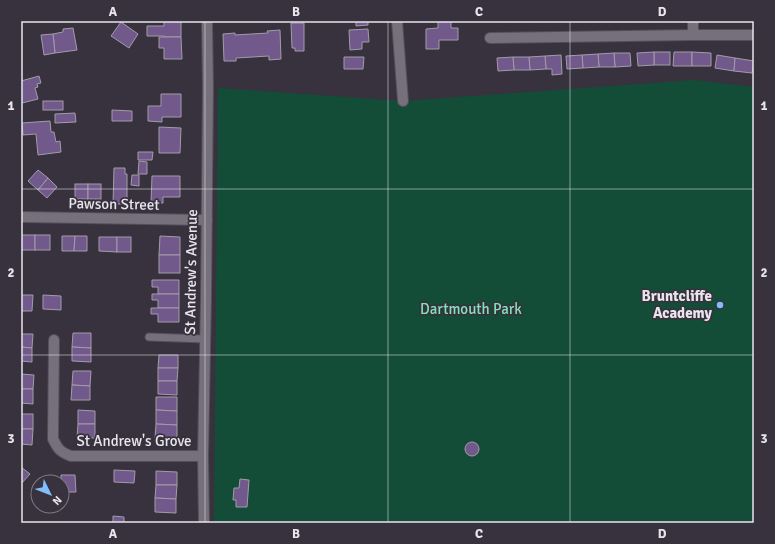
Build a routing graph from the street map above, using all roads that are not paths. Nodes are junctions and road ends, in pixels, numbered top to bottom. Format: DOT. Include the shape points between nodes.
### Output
graph roads {
  1 [pos="207,21"];
  2 [pos="396,21"];
  3 [pos="693,21"];
  4 [pos="693,35"];
  5 [pos="754,35"];
  6 [pos="490,38"];
  7 [pos="403,101"];
  8 [pos="21,217"];
  9 [pos="207,220"];
  10 [pos="149,337"];
  11 [pos="206,339"];
  12 [pos="54,340"];
  13 [pos="203,456"];
  14 [pos="204,523"];
  1 -- 9 [label="street, St Andrew's Avenue"];
  2 -- 7 [label="street"];
  3 -- 4 [label="street"];
  4 -- 5 [label="street"];
  4 -- 6 [label="street"];
  8 -- 9 [label="street, Pawson Street"];
  9 -- 11 [label="street, St Andrew's Avenue"];
  10 -- 11 [label="lane"];
  11 -- 13 [label="street, St Andrew's Avenue"];
  12 -- 13 [label="street, St Andrew's Grove" via="53,438 57,448 64,454"];
  13 -- 14 [label="street, St Andrew's Avenue"];
}
